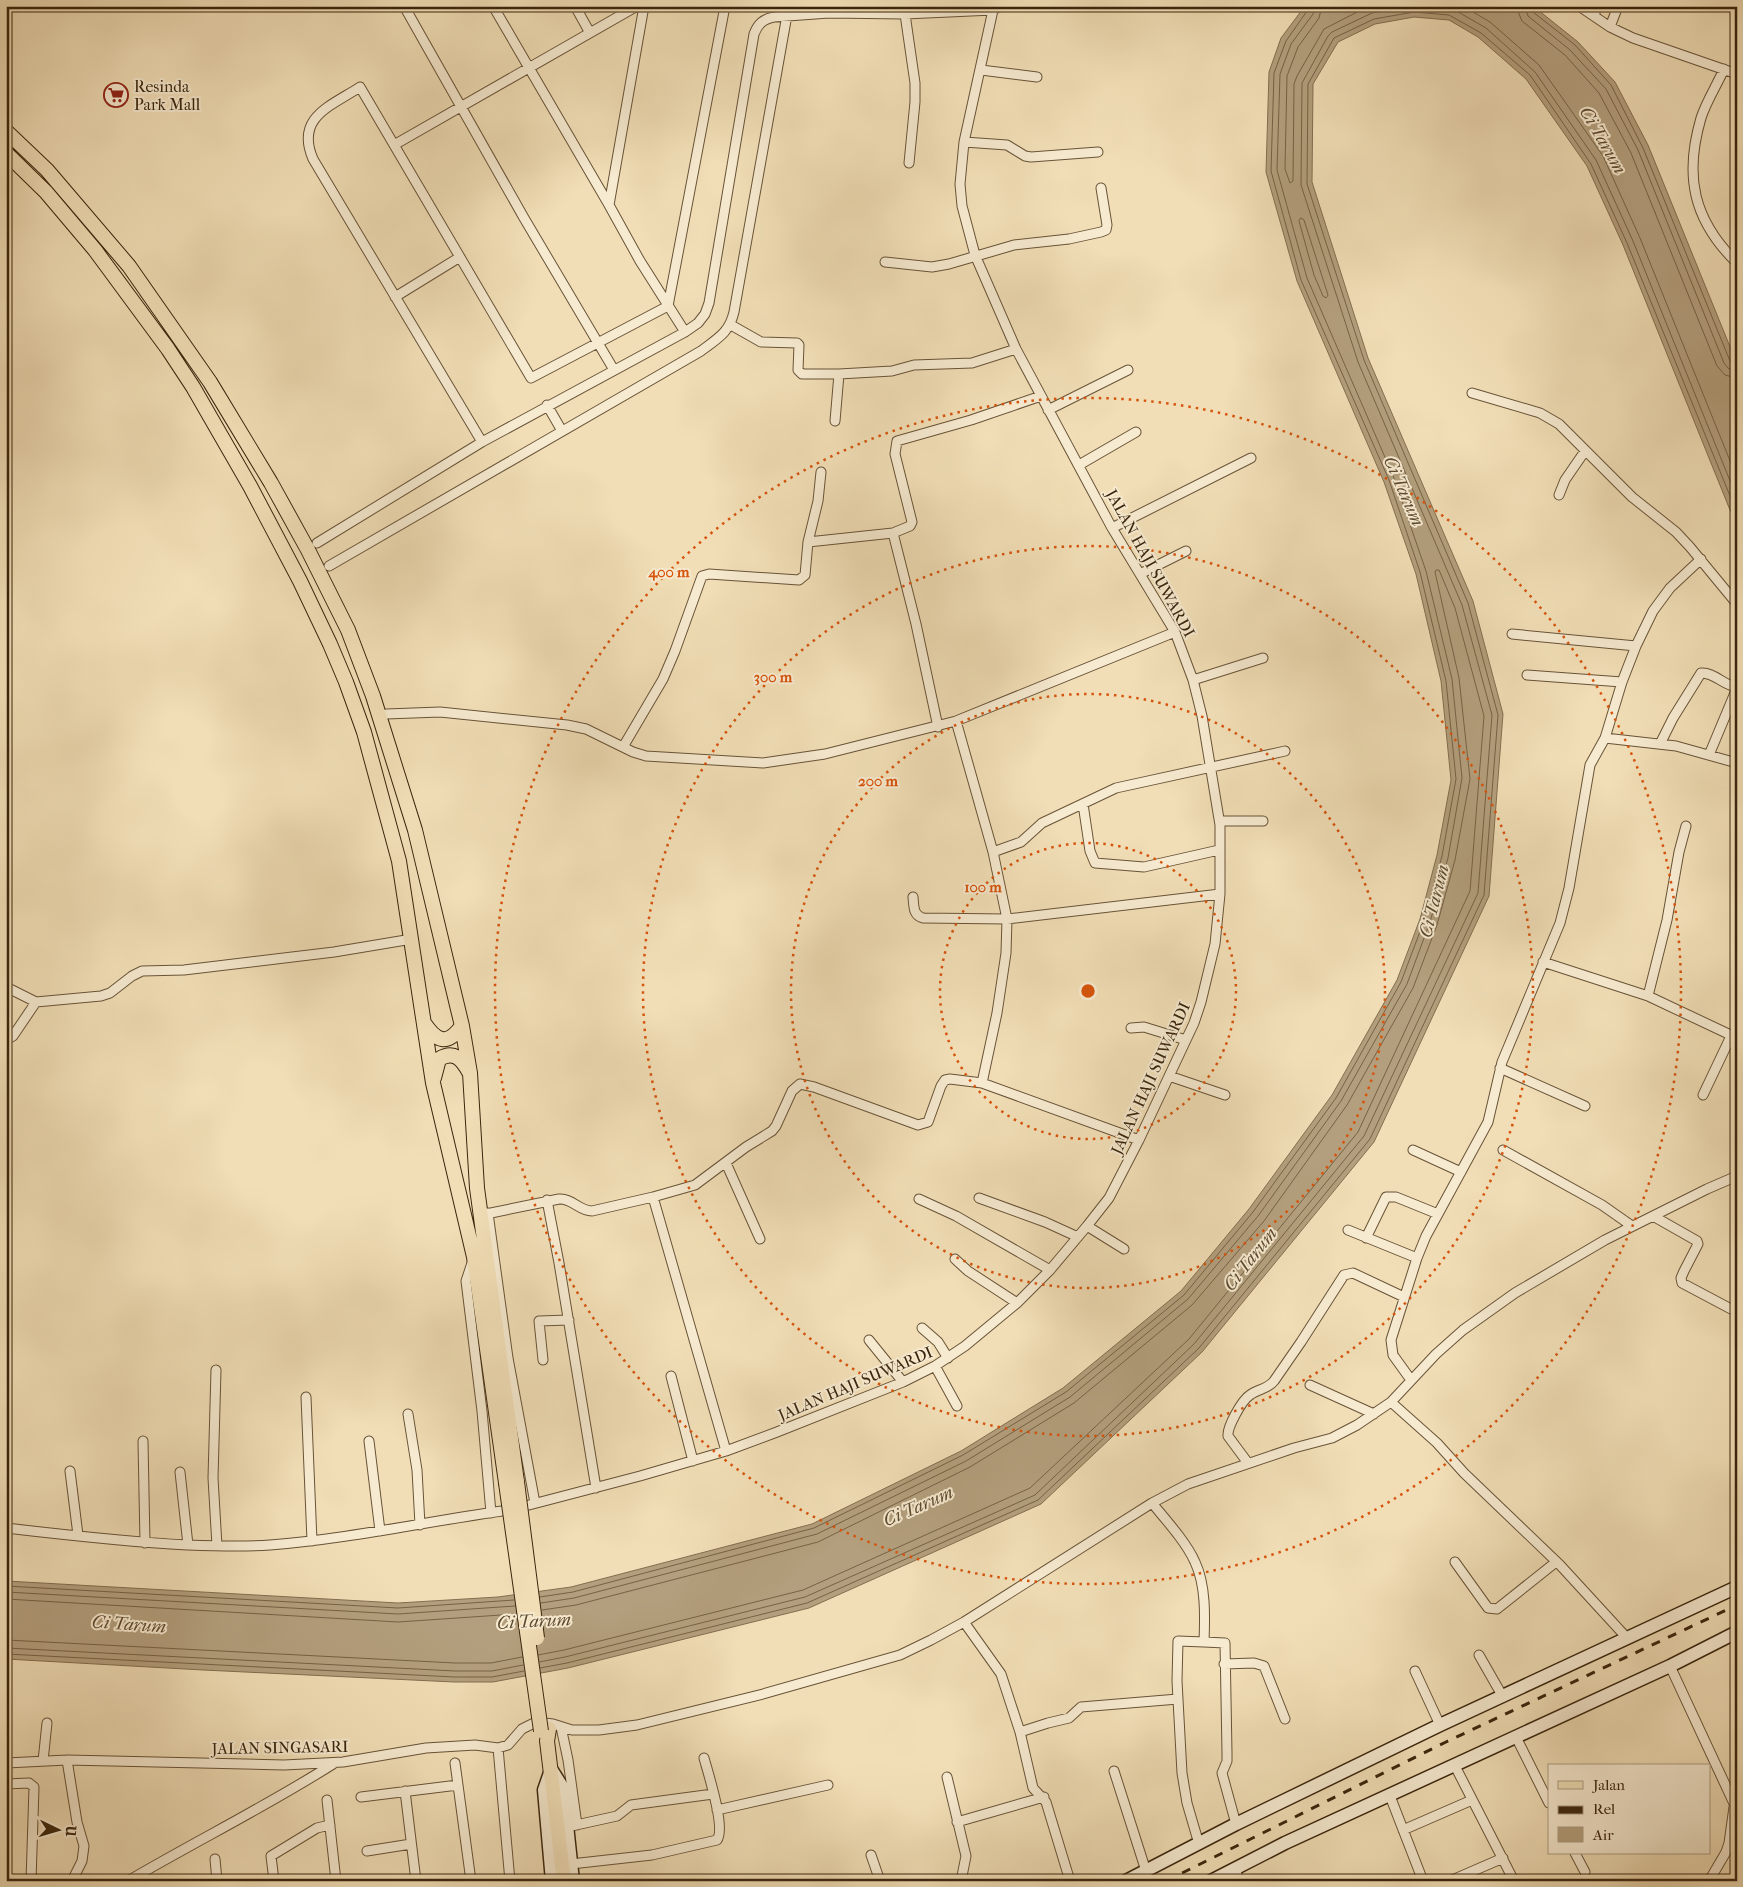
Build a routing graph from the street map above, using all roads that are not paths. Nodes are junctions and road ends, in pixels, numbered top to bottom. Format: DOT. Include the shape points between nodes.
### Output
graph roads {
  1 [pos="404,6"];
  2 [pos="493,6"];
  3 [pos="575,6"];
  4 [pos="637,6"];
  5 [pos="644,6"];
  6 [pos="725,6"];
  7 [pos="1579,6"];
  8 [pos="1597,6"];
  9 [pos="1618,6"];
  10 [pos="997,8"];
  11 [pos="905,14"];
  12 [pos="787,15"];
  13 [pos="1594,16"];
  14 [pos="1610,28"];
  15 [pos="590,33"];
  16 [pos="528,68"];
  17 [pos="1724,69"];
  18 [pos="981,70"];
  19 [pos="1737,74"];
  20 [pos="1037,77"];
  21 [pos="462,106"];
  22 [pos="6,131"];
  23 [pos="964,142"];
  24 [pos="394,145"];
  25 [pos="1098,152"];
  26 [pos="6,153"];
  27 [pos="909,163"];
  28 [pos="1101,188"];
  29 [pos="610,205"];
  30 [pos="975,255"];
  31 [pos="460,257"];
  32 [pos="885,262"];
  33 [pos="1737,264"];
  34 [pos="395,297"];
  35 [pos="668,306"];
  36 [pos="731,325"];
  37 [pos="685,332"];
  38 [pos="598,341"];
  39 [pos="1016,349"];
  40 [pos="614,370"];
  41 [pos="1128,370"];
  42 [pos="839,374"];
  43 [pos="1472,394"];
  44 [pos="1041,396"];
  45 [pos="547,405"];
  46 [pos="1048,410"];
  47 [pos="835,421"];
  48 [pos="562,431"];
  49 [pos="1136,432"];
  50 [pos="482,442"];
  51 [pos="1585,451"];
  52 [pos="1251,458"];
  53 [pos="1079,465"];
  54 [pos="821,472"];
  55 [pos="1559,495"];
  56 [pos="1112,528"];
  57 [pos="893,533"];
  58 [pos="808,542"];
  59 [pos="318,543"];
  60 [pos="1186,551"];
  61 [pos="1700,559"];
  62 [pos="328,566"];
  63 [pos="1140,574"];
  64 [pos="1737,604"];
  65 [pos="1175,632"];
  66 [pos="1512,634"];
  67 [pos="1636,646"];
  68 [pos="1263,658"];
  69 [pos="1526,675"];
  70 [pos="1193,680"];
  71 [pos="1622,682"];
  72 [pos="1737,687"];
  73 [pos="386,714"];
  74 [pos="956,721"];
  75 [pos="938,727"];
  76 [pos="1605,738"];
  77 [pos="1660,744"];
  78 [pos="623,746"];
  79 [pos="1286,751"];
  80 [pos="1709,755"];
  81 [pos="1737,763"];
  82 [pos="1211,768"];
  83 [pos="1083,804"];
  84 [pos="1263,821"];
  85 [pos="1220,822"];
  86 [pos="1686,826"];
  87 [pos="1219,850"];
  88 [pos="993,852"];
  89 [pos="1220,894"];
  90 [pos="913,897"];
  91 [pos="1007,919"];
  92 [pos="412,938"];
  93 [pos="1544,962"];
  94 [pos="6,987"];
  95 [pos="1648,996"];
  96 [pos="36,1002"];
  97 [pos="424,1023"];
  98 [pos="462,1026"];
  99 [pos="1131,1028"];
  100 [pos="1734,1036"];
  101 [pos="6,1040"];
  102 [pos="1186,1040"];
  103 [pos="1500,1068"];
  104 [pos="470,1073"];
  105 [pos="1169,1076"];
  106 [pos="433,1083"];
  107 [pos="982,1083"];
  108 [pos="1225,1095"];
  109 [pos="1703,1095"];
  110 [pos="1585,1106"];
  111 [pos="1140,1140"];
  112 [pos="1412,1150"];
  113 [pos="1503,1150"];
  114 [pos="726,1163"];
  115 [pos="1461,1172"];
  116 [pos="1737,1176"];
  117 [pos="653,1197"];
  118 [pos="979,1198"];
  119 [pos="919,1199"];
  120 [pos="546,1200"];
  121 [pos="484,1214"];
  122 [pos="1438,1214"];
  123 [pos="1653,1216"];
  124 [pos="1087,1226"];
  125 [pos="1632,1226"];
  126 [pos="1348,1230"];
  127 [pos="1078,1237"];
  128 [pos="1366,1238"];
  129 [pos="760,1239"];
  130 [pos="1124,1249"];
  131 [pos="474,1257"];
  132 [pos="1417,1258"];
  133 [pos="955,1259"];
  134 [pos="1050,1270"];
  135 [pos="1404,1297"];
  136 [pos="1017,1303"];
  137 [pos="1731,1309"];
  138 [pos="569,1320"];
  139 [pos="922,1328"];
  140 [pos="869,1340"];
  141 [pos="948,1358"];
  142 [pos="543,1360"];
  143 [pos="935,1366"];
  144 [pos="216,1370"];
  145 [pos="671,1376"];
  146 [pos="1411,1380"];
  147 [pos="903,1382"];
  148 [pos="1310,1385"];
  149 [pos="306,1397"];
  150 [pos="1391,1402"];
  151 [pos="957,1406"];
  152 [pos="408,1414"];
  153 [pos="1374,1414"];
  154 [pos="143,1441"];
  155 [pos="370,1441"];
  156 [pos="726,1451"];
  157 [pos="693,1461"];
  158 [pos="1248,1463"];
  159 [pos="70,1471"];
  160 [pos="180,1472"];
  161 [pos="511,1483"];
  162 [pos="596,1488"];
  163 [pos="1152,1503"];
  164 [pos="502,1511"];
  165 [pos="491,1513"];
  166 [pos="420,1526"];
  167 [pos="6,1528"];
  168 [pos="380,1531"];
  169 [pos="78,1535"];
  170 [pos="312,1541"];
  171 [pos="145,1543"];
  172 [pos="188,1545"];
  173 [pos="217,1546"];
  174 [pos="1455,1562"];
  175 [pos="1556,1562"];
  176 [pos="1737,1587"];
  177 [pos="964,1622"];
  178 [pos="1737,1632"];
  179 [pos="1627,1638"];
  180 [pos="1204,1642"];
  181 [pos="1479,1655"];
  182 [pos="1224,1664"];
  183 [pos="1670,1666"];
  184 [pos="1415,1671"];
  185 [pos="1503,1697"];
  186 [pos="1178,1699"];
  187 [pos="1285,1719"];
  188 [pos="47,1723"];
  189 [pos="1440,1726"];
  190 [pos="550,1732"];
  191 [pos="1020,1732"];
  192 [pos="1516,1738"];
  193 [pos="498,1748"];
  194 [pos="704,1758"];
  195 [pos="67,1760"];
  196 [pos="43,1761"];
  197 [pos="6,1763"];
  198 [pos="333,1763"];
  199 [pos="455,1763"];
  200 [pos="1455,1766"];
  201 [pos="551,1769"];
  202 [pos="1114,1772"];
  203 [pos="947,1777"];
  204 [pos="6,1784"];
  205 [pos="458,1784"];
  206 [pos="828,1786"];
  207 [pos="405,1791"];
  208 [pos="713,1794"];
  209 [pos="1390,1796"];
  210 [pos="361,1797"];
  211 [pos="1044,1797"];
  212 [pos="326,1800"];
  213 [pos="1472,1800"];
  214 [pos="1548,1801"];
  215 [pos="1736,1807"];
  216 [pos="717,1810"];
  217 [pos="957,1822"];
  218 [pos="1236,1824"];
  219 [pos="330,1825"];
  220 [pos="567,1825"];
  221 [pos="1402,1830"];
  222 [pos="411,1844"];
  223 [pos="1199,1844"];
  224 [pos="367,1851"];
  225 [pos="1576,1854"];
  226 [pos="871,1855"];
  227 [pos="1503,1858"];
  228 [pos="215,1860"];
  229 [pos="571,1864"];
  230 [pos="1235,1868"];
  231 [pos="1146,1871"];
  232 [pos="1585,1872"];
  233 [pos="1454,1880"];
  234 [pos="32,1881"];
  235 [pos="72,1881"];
  236 [pos="128,1881"];
  237 [pos="217,1881"];
  238 [pos="274,1881"];
  239 [pos="336,1881"];
  240 [pos="416,1881"];
  241 [pos="470,1881"];
  242 [pos="510,1881"];
  243 [pos="552,1881"];
  244 [pos="564,1881"];
  245 [pos="573,1881"];
  246 [pos="880,1881"];
  247 [pos="961,1881"];
  248 [pos="1070,1881"];
  249 [pos="1126,1881"];
  250 [pos="1211,1881"];
  251 [pos="1239,1881"];
  252 [pos="1423,1881"];
  253 [pos="1514,1881"];
  254 [pos="1709,1881"];
  1 -- 21 [label="street"];
  2 -- 16 [label="street"];
  3 -- 15 [label="street"];
  4 -- 15 [label="street"];
  5 -- 29 [label="street"];
  6 -- 35 [label="street"];
  7 -- 13 [label="street"];
  8 -- 13 [label="street"];
  9 -- 14 [label="street"];
  10 -- 11 [label="street"];
  10 -- 18 [label="street, JALAN HAJI SUWARDI"];
  11 -- 12 [label="street"];
  11 -- 27 [label="street" via="915,83"];
  12 -- 36 [label="street"];
  12 -- 37 [label="street" via="758,24 754,34 709,303 698,323"];
  13 -- 14 [label="street"];
  14 -- 17 [label="street"];
  15 -- 16 [label="street"];
  16 -- 21 [label="street"];
  16 -- 29 [label="street"];
  17 -- 19 [label="street"];
  17 -- 33 [label="street" via="1702,116 1692,171 1701,212 1715,238"];
  18 -- 20 [label="street"];
  18 -- 23 [label="street, JALAN HAJI SUWARDI"];
  21 -- 24 [label="street"];
  21 -- 38 [label="street"];
  22 -- 98 [label="main road" via="47,170 130,266 210,382 315,564 348,630 373,696 415,830"];
  23 -- 25 [label="street" via="1007,145 1032,158"];
  23 -- 30 [label="street, JALAN HAJI SUWARDI" via="960,195"];
  24 -- 31 [label="street"];
  24 -- 34 [label="street" via="360,87 316,115 309,132 313,160"];
  26 -- 92 [label="main road" via="46,192 95,250 168,349 217,427 300,581 330,644 364,732 397,848"];
  28 -- 30 [label="street" via="1106,230 1069,239 1014,245"];
  29 -- 35 [label="street"];
  30 -- 32 [label="street" via="932,266"];
  30 -- 39 [label="street, JALAN HAJI SUWARDI"];
  31 -- 34 [label="street"];
  31 -- 38 [label="street" via="531,378"];
  34 -- 50 [label="street"];
  35 -- 37 [label="street"];
  35 -- 38 [label="street"];
  36 -- 42 [label="street" via="760,342 797,343 798,370 802,374"];
  36 -- 48 [label="street" via="701,351"];
  37 -- 40 [label="street"];
  38 -- 40 [label="street"];
  39 -- 42 [label="street" via="972,363 914,365 892,371"];
  39 -- 44 [label="street, JALAN HAJI SUWARDI"];
  40 -- 45 [label="street"];
  41 -- 46 [label="street"];
  42 -- 47 [label="street"];
  43 -- 51 [label="street" via="1549,417"];
  44 -- 46 [label="street, JALAN HAJI SUWARDI"];
  44 -- 57 [label="street" via="897,441 895,454 912,522"];
  45 -- 48 [label="street"];
  45 -- 50 [label="street"];
  46 -- 53 [label="street, JALAN HAJI SUWARDI"];
  48 -- 62 [label="street"];
  49 -- 53 [label="street"];
  50 -- 59 [label="street"];
  51 -- 55 [label="street"];
  51 -- 61 [label="street" via="1632,497 1676,532"];
  52 -- 56 [label="street"];
  53 -- 56 [label="street, JALAN HAJI SUWARDI"];
  54 -- 58 [label="street"];
  56 -- 63 [label="street, JALAN HAJI SUWARDI"];
  57 -- 58 [label="street"];
  57 -- 75 [label="street"];
  58 -- 78 [label="street" via="805,575 799,580 702,576 667,672"];
  60 -- 63 [label="street"];
  61 -- 64 [label="street"];
  61 -- 67 [label="street" via="1660,599"];
  63 -- 65 [label="street, JALAN HAJI SUWARDI"];
  65 -- 70 [label="street, JALAN HAJI SUWARDI"];
  65 -- 74 [label="street"];
  66 -- 67 [label="street"];
  67 -- 71 [label="street"];
  68 -- 70 [label="street"];
  69 -- 71 [label="street"];
  70 -- 82 [label="street, JALAN HAJI SUWARDI"];
  71 -- 76 [label="street"];
  72 -- 77 [label="street" via="1701,673"];
  72 -- 80 [label="street"];
  73 -- 78 [label="street" via="440,712 567,725 586,729"];
  74 -- 75 [label="street"];
  74 -- 88 [label="street"];
  75 -- 78 [label="street" via="825,754 763,763 646,756"];
  76 -- 77 [label="street"];
  76 -- 93 [label="street" via="1590,766 1566,906"];
  77 -- 80 [label="street"];
  79 -- 82 [label="street"];
  80 -- 81 [label="street"];
  82 -- 83 [label="street" via="1116,788"];
  82 -- 85 [label="street, JALAN HAJI SUWARDI"];
  83 -- 87 [label="street" via="1090,851 1095,863 1144,867"];
  83 -- 88 [label="street" via="1042,823 1021,842"];
  84 -- 85 [label="street"];
  85 -- 87 [label="street, JALAN HAJI SUWARDI"];
  86 -- 95 [label="street"];
  87 -- 89 [label="street, JALAN HAJI SUWARDI"];
  88 -- 91 [label="street"];
  89 -- 91 [label="street"];
  89 -- 102 [label="street, JALAN HAJI SUWARDI" via="1215,944 1207,980"];
  90 -- 91 [label="street" via="915,913 923,918"];
  91 -- 107 [label="street" via="1006,953 997,1014"];
  92 -- 96 [label="street" via="334,952 184,970 142,971 106,995"];
  92 -- 97 [label="main road"];
  93 -- 95 [label="street"];
  93 -- 103 [label="street"];
  94 -- 96 [label="street"];
  95 -- 100 [label="street"];
  96 -- 101 [label="street" via="13,1036"];
  97 -- 98 [label="main road" via="432,1035 446,1039 452,1038"];
  97 -- 106 [label="main road"];
  98 -- 104 [label="main road"];
  99 -- 102 [label="street" via="1144,1027"];
  100 -- 109 [label="street"];
  102 -- 105 [label="street, JALAN HAJI SUWARDI"];
  103 -- 110 [label="street"];
  103 -- 115 [label="street" via="1488,1122"];
  104 -- 106 [label="main road" via="463,1061 456,1056 445,1055 439,1059"];
  104 -- 121 [label="main road" via="475,1170"];
  105 -- 108 [label="street"];
  105 -- 111 [label="street, JALAN HAJI SUWARDI"];
  106 -- 131 [label="main road"];
  107 -- 111 [label="street"];
  107 -- 114 [label="street" via="945,1080 924,1125 800,1084 792,1091 772,1131"];
  111 -- 124 [label="street, JALAN HAJI SUWARDI" via="1109,1198"];
  112 -- 115 [label="street"];
  113 -- 125 [label="street" via="1602,1205"];
  114 -- 117 [label="street" via="696,1185"];
  114 -- 129 [label="street"];
  115 -- 122 [label="street"];
  116 -- 123 [label="street"];
  117 -- 120 [label="street" via="588,1211 563,1199"];
  117 -- 156 [label="street"];
  118 -- 127 [label="street"];
  119 -- 134 [label="street" via="956,1216"];
  120 -- 121 [label="street"];
  120 -- 138 [label="street"];
  121 -- 161 [label="main road"];
  121 -- 162 [label="street, JALAN HAJI SUWARDI" via="532,1504"];
  122 -- 128 [label="street" via="1386,1197"];
  122 -- 132 [label="street"];
  123 -- 125 [label="street"];
  123 -- 137 [label="street" via="1697,1241 1681,1276 1682,1283"];
  124 -- 127 [label="street, JALAN HAJI SUWARDI"];
  124 -- 130 [label="street"];
  125 -- 146 [label="street" via="1515,1293 1463,1330"];
  126 -- 128 [label="street"];
  127 -- 134 [label="street, JALAN HAJI SUWARDI"];
  128 -- 132 [label="street"];
  131 -- 161 [label="main road"];
  131 -- 165 [label="street" via="466,1281"];
  132 -- 135 [label="street"];
  133 -- 136 [label="street"];
  134 -- 136 [label="street, JALAN HAJI SUWARDI"];
  135 -- 146 [label="street" via="1390,1346"];
  135 -- 158 [label="street" via="1353,1273 1344,1275 1271,1385 1248,1396 1230,1425 1228,1436"];
  136 -- 141 [label="street, JALAN HAJI SUWARDI"];
  138 -- 142 [label="street" via="539,1322"];
  138 -- 162 [label="street"];
  139 -- 141 [label="street" via="938,1342"];
  140 -- 147 [label="street"];
  141 -- 143 [label="street, JALAN HAJI SUWARDI"];
  143 -- 147 [label="street, JALAN HAJI SUWARDI"];
  143 -- 151 [label="street"];
  144 -- 173 [label="street" via="213,1478"];
  145 -- 157 [label="street"];
  146 -- 150 [label="street"];
  147 -- 156 [label="street, JALAN HAJI SUWARDI"];
  148 -- 153 [label="street"];
  149 -- 170 [label="street"];
  150 -- 153 [label="street"];
  150 -- 175 [label="street" via="1437,1443"];
  152 -- 166 [label="street" via="417,1470"];
  153 -- 158 [label="street" via="1332,1438"];
  154 -- 171 [label="street"];
  155 -- 168 [label="street"];
  156 -- 157 [label="street, JALAN HAJI SUWARDI"];
  157 -- 162 [label="street, JALAN HAJI SUWARDI"];
  158 -- 163 [label="street" via="1188,1484"];
  159 -- 169 [label="street"];
  160 -- 172 [label="street"];
  161 -- 190 [label="main road, bridge"];
  163 -- 177 [label="street"];
  163 -- 180 [label="street" via="1195,1562 1204,1605"];
  164 -- 165 [label="street"];
  165 -- 166 [label="street"];
  166 -- 168 [label="street"];
  167 -- 169 [label="street"];
  168 -- 170 [label="street"];
  169 -- 171 [label="street"];
  170 -- 173 [label="street"];
  171 -- 172 [label="street"];
  172 -- 173 [label="street"];
  174 -- 175 [label="street" via="1488,1608 1498,1609"];
  175 -- 179 [label="street"];
  176 -- 179 [label="main road"];
  177 -- 190 [label="street" via="900,1655 845,1672 677,1716 616,1728"];
  177 -- 191 [label="street" via="1001,1674"];
  178 -- 183 [label="main road"];
  179 -- 185 [label="main road"];
  180 -- 182 [label="street" via="1225,1643"];
  180 -- 186 [label="street" via="1178,1640"];
  181 -- 185 [label="street"];
  182 -- 187 [label="street" via="1264,1666"];
  182 -- 218 [label="street" via="1227,1761 1222,1773"];
  183 -- 192 [label="main road"];
  183 -- 215 [label="street"];
  184 -- 189 [label="street"];
  185 -- 189 [label="main road"];
  186 -- 191 [label="street" via="1080,1707 1069,1718"];
  186 -- 223 [label="street" via="1182,1773"];
  188 -- 196 [label="street"];
  189 -- 218 [label="main road"];
  190 -- 193 [label="street" via="544,1722 529,1724 508,1745"];
  190 -- 201 [label="main road"];
  190 -- 220 [label="street" via="568,1760"];
  191 -- 211 [label="street" via="1033,1788"];
  192 -- 200 [label="main road"];
  192 -- 214 [label="street"];
  193 -- 198 [label="street, JALAN SINGASARI" via="476,1745 426,1748"];
  193 -- 242 [label="street"];
  194 -- 208 [label="street"];
  195 -- 196 [label="street, JALAN SINGASARI"];
  195 -- 198 [label="street, JALAN SINGASARI" via="264,1766"];
  195 -- 235 [label="street" via="84,1846 82,1861"];
  196 -- 197 [label="street, JALAN SINGASARI"];
  198 -- 236 [label="street" via="292,1790"];
  199 -- 205 [label="street"];
  200 -- 209 [label="main road"];
  200 -- 213 [label="street"];
  201 -- 220 [label="main road"];
  201 -- 243 [label="main road" via="544,1790"];
  202 -- 231 [label="street"];
  203 -- 217 [label="street"];
  204 -- 234 [label="street" via="29,1783 34,1787"];
  205 -- 207 [label="street"];
  205 -- 241 [label="street"];
  206 -- 216 [label="street"];
  207 -- 210 [label="street"];
  207 -- 222 [label="street"];
  208 -- 216 [label="street"];
  208 -- 220 [label="street" via="631,1805 617,1816"];
  209 -- 221 [label="street"];
  209 -- 230 [label="main road"];
  211 -- 217 [label="street"];
  211 -- 248 [label="street"];
  212 -- 219 [label="street"];
  213 -- 221 [label="street"];
  213 -- 227 [label="street"];
  215 -- 254 [label="street" via="1730,1843"];
  216 -- 229 [label="street" via="720,1832 717,1840 652,1855"];
  217 -- 247 [label="street" via="966,1856"];
  218 -- 223 [label="main road"];
  219 -- 238 [label="street" via="317,1828 271,1856"];
  219 -- 239 [label="street"];
  220 -- 229 [label="main road"];
  220 -- 244 [label="main road"];
  221 -- 252 [label="street"];
  222 -- 224 [label="street"];
  222 -- 240 [label="street"];
  223 -- 231 [label="main road"];
  225 -- 232 [label="street"];
  226 -- 246 [label="street"];
  227 -- 233 [label="street"];
  227 -- 253 [label="street"];
  228 -- 237 [label="street"];
  229 -- 245 [label="main road"];
  230 -- 250 [label="main road"];
  230 -- 251 [label="street"];
  231 -- 249 [label="main road"];
}
